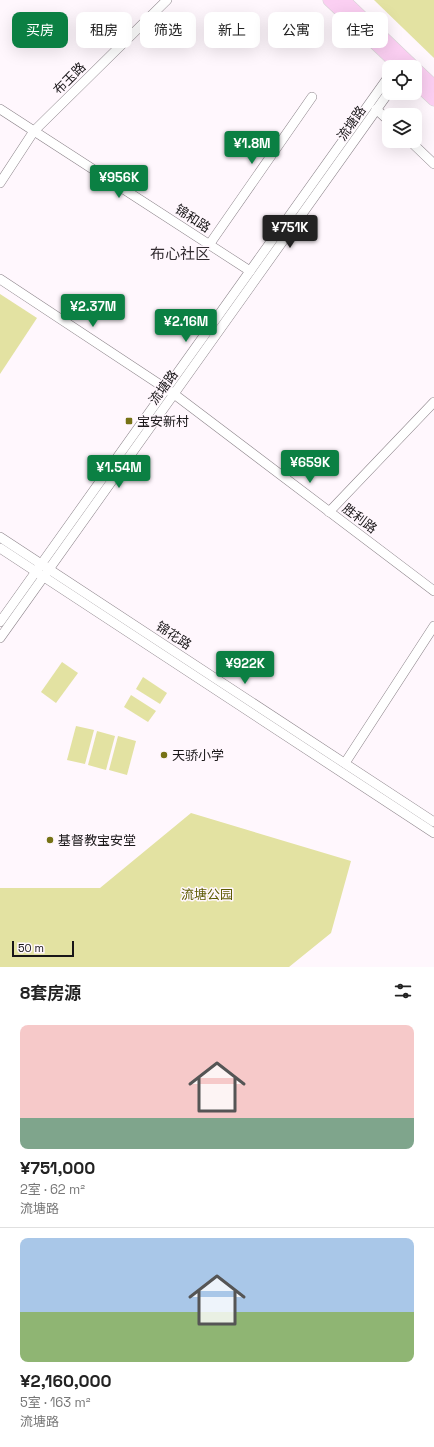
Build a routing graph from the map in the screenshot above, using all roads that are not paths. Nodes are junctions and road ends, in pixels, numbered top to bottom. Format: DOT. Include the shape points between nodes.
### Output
graph roads {
  1 [pos="167,0"];
  2 [pos="329,0"];
  3 [pos="344,0"];
  4 [pos="398,60"];
  5 [pos="399,60"];
  6 [pos="422,78"];
  7 [pos="382,86"];
  8 [pos="434,86"];
  9 [pos="422,89"];
  10 [pos="312,97"];
  11 [pos="383,100"];
  12 [pos="434,100"];
  13 [pos="0,109"];
  14 [pos="376,109"];
  15 [pos="382,115"];
  16 [pos="34,131"];
  17 [pos="417,148"];
  18 [pos="434,164"];
  19 [pos="0,183"];
  20 [pos="209,245"];
  21 [pos="250,271"];
  22 [pos="0,279"];
  23 [pos="170,391"];
  24 [pos="434,402"];
  25 [pos="329,512"];
  26 [pos="0,537"];
  27 [pos="0,548"];
  28 [pos="42,570"];
  29 [pos="434,591"];
  30 [pos="0,622"];
  31 [pos="434,626"];
  32 [pos="0,638"];
  33 [pos="345,763"];
  34 [pos="434,822"];
  35 [pos="434,833"];
  1 -- 16 [label="street, 布玉路"];
  2 -- 4 [label="main road"];
  3 -- 5 [label="main road"];
  6 -- 8 [label="main road"];
  7 -- 21 [label="street, 流塘路"];
  9 -- 12 [label="main road"];
  10 -- 20 [label="street"];
  11 -- 14 [label="street, 流塘路"];
  13 -- 16 [label="street, 锦和路"];
  14 -- 15 [label="street"];
  14 -- 23 [label="street, 流塘路"];
  16 -- 19 [label="street, 布玉路"];
  16 -- 20 [label="street, 锦和路"];
  17 -- 18 [label="street"];
  20 -- 21 [label="street, 锦和路"];
  21 -- 23 [label="street, 流塘路"];
  22 -- 23 [label="street, 胜利路"];
  23 -- 25 [label="street, 胜利路"];
  23 -- 28 [label="street, 流塘路"];
  24 -- 25 [label="street"];
  25 -- 29 [label="street, 胜利路"];
  26 -- 28 [label="street, 锦花路"];
  27 -- 28 [label="street, 锦花路"];
  28 -- 30 [label="street, 流塘路"];
  28 -- 32 [label="street, 流塘路"];
  28 -- 33 [label="street, 锦花路"];
  28 -- 35 [label="street, 锦花路"];
  31 -- 33 [label="street"];
  33 -- 34 [label="street, 锦花路"];
}
